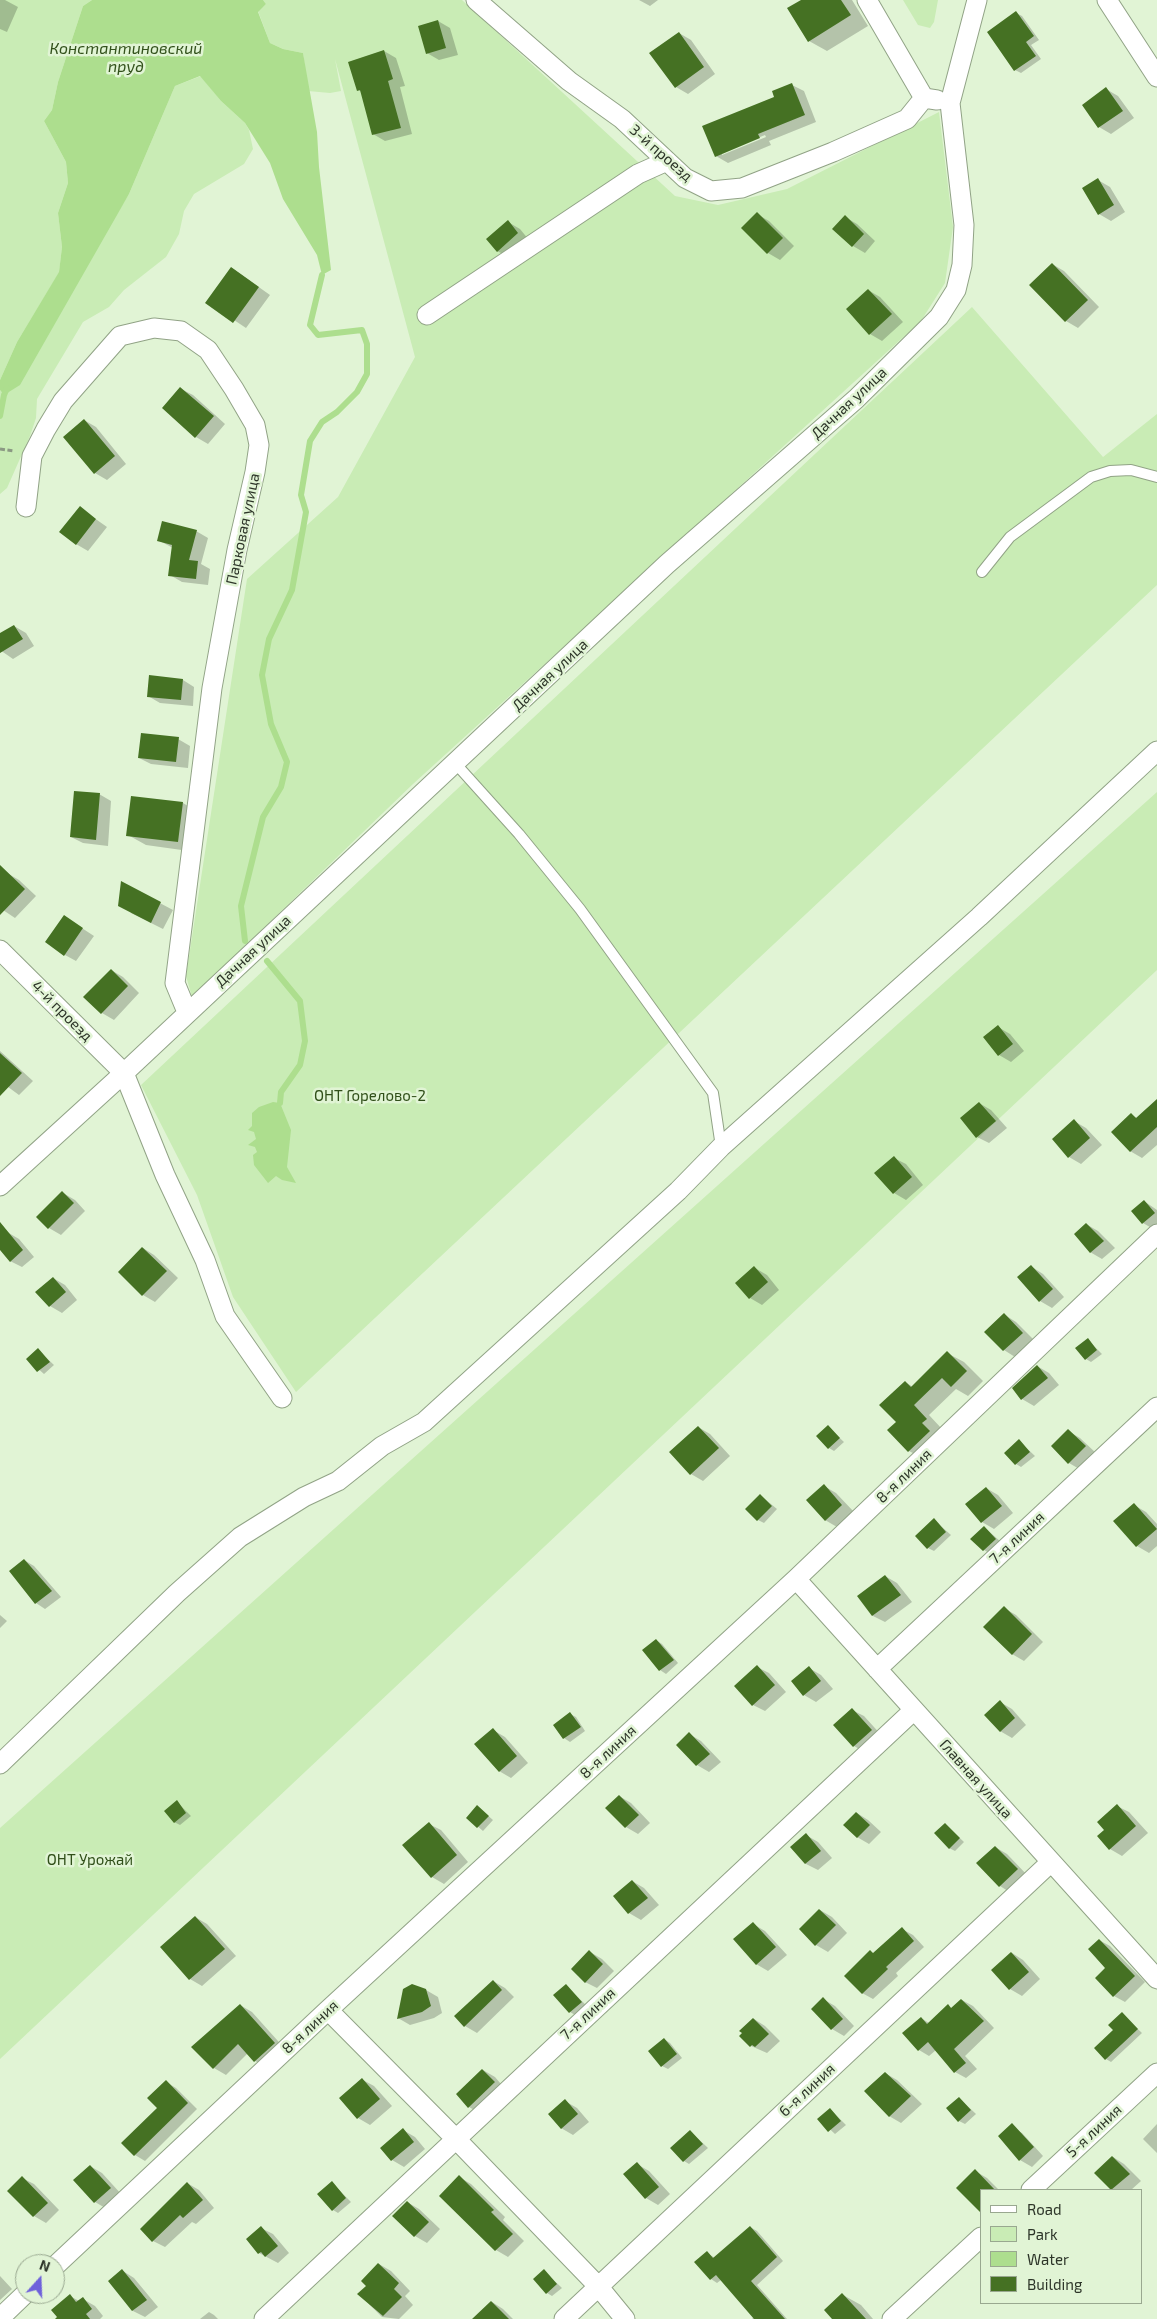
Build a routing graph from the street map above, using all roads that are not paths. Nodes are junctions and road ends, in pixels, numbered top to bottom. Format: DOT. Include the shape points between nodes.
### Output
graph roads {
  1 [pos="476,0"];
  2 [pos="867,0"];
  3 [pos="977,0"];
  4 [pos="1107,0"];
  5 [pos="1157,77"];
  6 [pos="924,98"];
  7 [pos="950,102"];
  8 [pos="667,161"];
  9 [pos="427,316"];
  10 [pos="1157,477"];
  11 [pos="26,507"];
  12 [pos="982,572"];
  13 [pos="1157,751"];
  14 [pos="456,764"];
  15 [pos="0,950"];
  16 [pos="188,1012"];
  17 [pos="124,1073"];
  18 [pos="721,1148"];
  19 [pos="0,1186"];
  20 [pos="1157,1234"];
  21 [pos="282,1398"];
  22 [pos="1157,1407"];
  23 [pos="796,1580"];
  24 [pos="877,1669"];
  25 [pos="914,1710"];
  26 [pos="0,1764"];
  27 [pos="1051,1862"];
  28 [pos="1157,1979"];
  29 [pos="328,2010"];
  30 [pos="1157,2073"];
  31 [pos="455,2138"];
  32 [pos="1032,2189"];
  33 [pos="980,2238"];
  34 [pos="65,2257"];
  35 [pos="598,2286"];
  36 [pos="15,2304"];
  37 [pos="0,2318"];
  38 [pos="264,2319"];
  39 [pos="564,2319"];
  40 [pos="625,2319"];
  41 [pos="892,2319"];
  1 -- 8 [label="street, 3-й проезд" via="569,81 622,119"];
  2 -- 6 [label="street"];
  3 -- 7 [label="street, Дачная улица"];
  4 -- 5 [label="street"];
  6 -- 7 [label="street"];
  6 -- 8 [label="street, 3-й проезд" via="907,119 742,188 711,191 685,178"];
  7 -- 14 [label="street, Дачная улица" via="964,225 962,265 956,290 939,317 856,399 667,564"];
  8 -- 9 [label="street" via="638,174"];
  10 -- 12 [label="lane" via="1131,470 1110,471 1091,477 1010,537"];
  11 -- 16 [label="street, Парковая улица" via="32,456 46,429 63,401 120,336 154,328 181,331 208,350 255,425 259,445 212,688 175,983"];
  13 -- 18 [label="street" via="979,917"];
  14 -- 16 [label="street, Дачная улица"];
  14 -- 18 [label="lane" via="580,909 713,1094"];
  15 -- 17 [label="street, 4-й проезд"];
  16 -- 17 [label="street, Дачная улица"];
  17 -- 19 [label="street, Дачная улица"];
  17 -- 21 [label="street" via="165,1174 205,1260 225,1316"];
  18 -- 26 [label="street" via="424,1422 382,1446 338,1481 304,1497 240,1537 177,1593"];
  20 -- 23 [label="street, 8-я линия"];
  22 -- 24 [label="street, 7-я линия"];
  23 -- 24 [label="street, Главная улица"];
  23 -- 29 [label="street, 8-я линия"];
  24 -- 25 [label="street, Главная улица"];
  25 -- 27 [label="street, Главная улица"];
  25 -- 31 [label="street, 7-я линия"];
  27 -- 28 [label="street, Главная улица"];
  27 -- 35 [label="street, 6-я линия"];
  29 -- 31 [label="street"];
  29 -- 34 [label="street, 8-я линия"];
  30 -- 32 [label="street, 5-я линия"];
  31 -- 35 [label="street"];
  31 -- 38 [label="street, 7-я линия"];
  33 -- 41 [label="street"];
  35 -- 39 [label="street, 6-я линия"];
  35 -- 40 [label="street"];
  36 -- 37 [label="street"];
}
